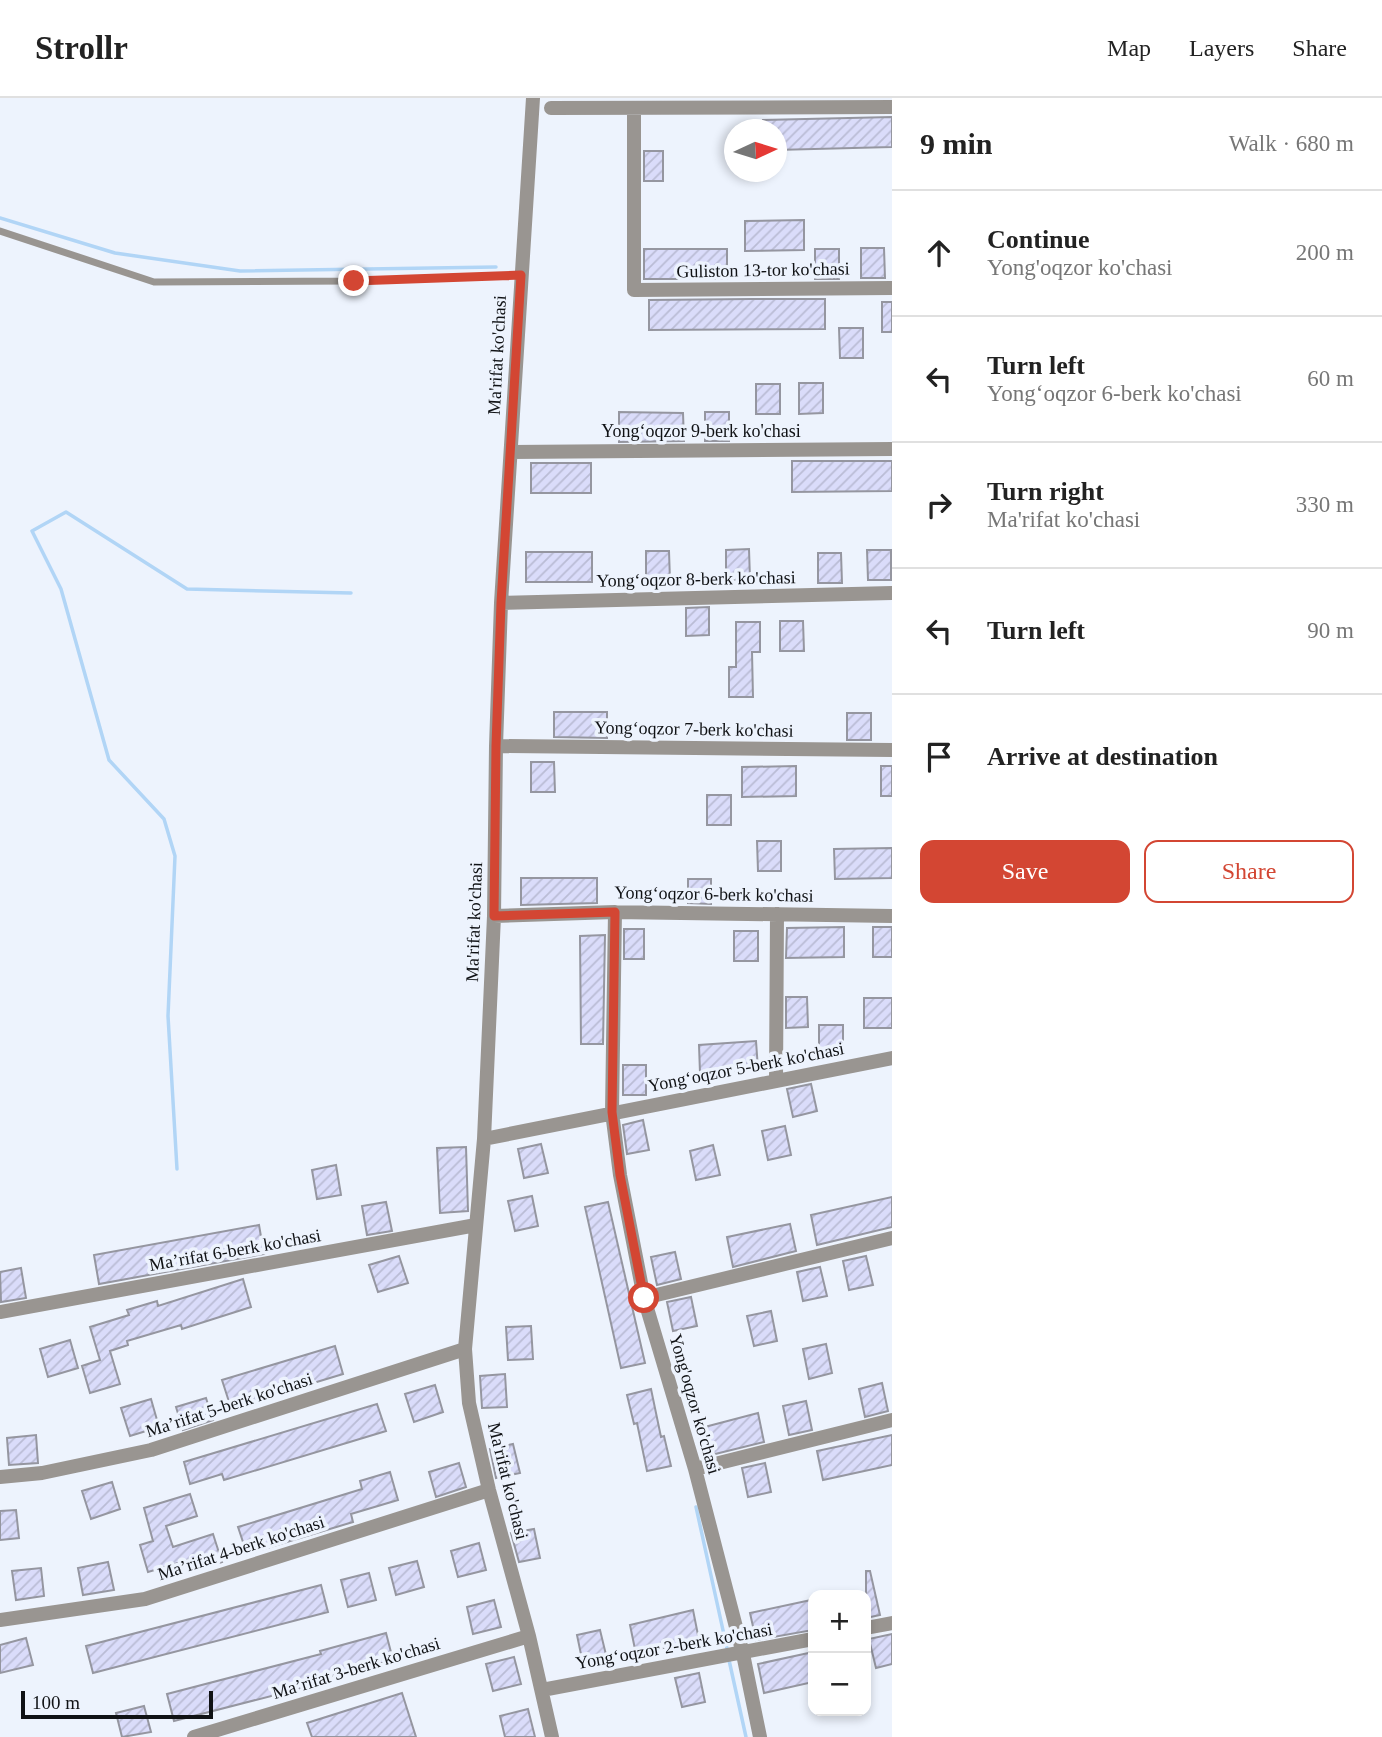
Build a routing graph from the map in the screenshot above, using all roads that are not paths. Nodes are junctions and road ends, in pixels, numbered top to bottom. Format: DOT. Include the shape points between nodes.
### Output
graph roads {
  1 [pos="533,98"];
  2 [pos="892,107"];
  3 [pos="551,108"];
  4 [pos="634,109"];
  5 [pos="0,230"];
  6 [pos="521,275"];
  7 [pos="892,288"];
  8 [pos="892,449"];
  9 [pos="511,452"];
  10 [pos="892,593"];
  11 [pos="501,603"];
  12 [pos="496,746"];
  13 [pos="892,750"];
  14 [pos="615,912"];
  15 [pos="778,914"];
  16 [pos="494,916"];
  17 [pos="892,916"];
  18 [pos="892,1058"];
  19 [pos="776,1081"];
  20 [pos="612,1112"];
  21 [pos="484,1139"];
  22 [pos="476,1225"];
  23 [pos="892,1238"];
  24 [pos="644,1298"];
  25 [pos="0,1312"];
  26 [pos="465,1349"];
  27 [pos="892,1420"];
  28 [pos="695,1469"];
  29 [pos="0,1477"];
  30 [pos="489,1490"];
  31 [pos="0,1620"];
  32 [pos="892,1623"];
  33 [pos="871,1627"];
  34 [pos="529,1636"];
  35 [pos="808,1640"];
  36 [pos="743,1654"];
  37 [pos="542,1690"];
  38 [pos="194,1737"];
  39 [pos="552,1737"];
  40 [pos="760,1737"];
  1 -- 6 [label="street, Ma'rifat ko'chasi"];
  2 -- 4 [label="street"];
  3 -- 4 [label="street"];
  4 -- 7 [label="street, Guliston 13-tor ko'chasi" via="634,290"];
  5 -- 6 [label="lane" via="154,282"];
  6 -- 9 [label="street, Ma'rifat ko'chasi"];
  8 -- 9 [label="street, Yong‘oqzor 9-berk ko'chasi"];
  9 -- 11 [label="street, Ma'rifat ko'chasi"];
  10 -- 11 [label="street, Yong‘oqzor 8-berk ko'chasi"];
  11 -- 12 [label="street, Ma'rifat ko'chasi"];
  12 -- 13 [label="street, Yong‘oqzor 7-berk ko'chasi"];
  12 -- 16 [label="street, Ma'rifat ko'chasi"];
  14 -- 15 [label="street, Yong‘oqzor 6-berk ko'chasi"];
  14 -- 16 [label="street, Yong‘oqzor 6-berk ko'chasi"];
  14 -- 20 [label="street, Yong'oqzor ko'chasi"];
  15 -- 17 [label="street, Yong‘oqzor 6-berk ko'chasi"];
  15 -- 19 [label="street"];
  16 -- 21 [label="street, Ma'rifat ko'chasi"];
  18 -- 19 [label="street, Yong‘oqzor 5-berk ko'chasi"];
  19 -- 20 [label="street, Yong‘oqzor 5-berk ko'chasi"];
  20 -- 21 [label="street, Yong‘oqzor 5-berk ko'chasi"];
  20 -- 24 [label="street, Yong'oqzor ko'chasi"];
  21 -- 22 [label="street, Ma'rifat ko'chasi"];
  22 -- 25 [label="street, Ma’rifat 6-berk ko'chasi"];
  22 -- 26 [label="street, Ma'rifat ko'chasi"];
  23 -- 24 [label="street"];
  24 -- 28 [label="street, Yong'oqzor ko'chasi"];
  26 -- 29 [label="street, Ma’rifat 5-berk ko'chasi" via="151,1450 42,1474"];
  26 -- 30 [label="street, Ma'rifat ko'chasi" via="469,1403"];
  27 -- 28 [label="street"];
  28 -- 36 [label="street, Yong'oqzor ko'chasi"];
  30 -- 31 [label="street, Ma’rifat 4-berk ko'chasi" via="145,1598"];
  30 -- 34 [label="street, Ma'rifat ko'chasi"];
  32 -- 33 [label="street"];
  34 -- 37 [label="street, Ma'rifat ko'chasi"];
  34 -- 38 [label="street, Ma’rifat 3-berk ko'chasi"];
  35 -- 36 [label="street, Yong‘oqzor 2-berk ko'chasi"];
  36 -- 37 [label="street, Yong‘oqzor 2-berk ko'chasi"];
  36 -- 40 [label="street, Yong'oqzor ko'chasi"];
  37 -- 39 [label="street, Ma'rifat ko'chasi"];
}
